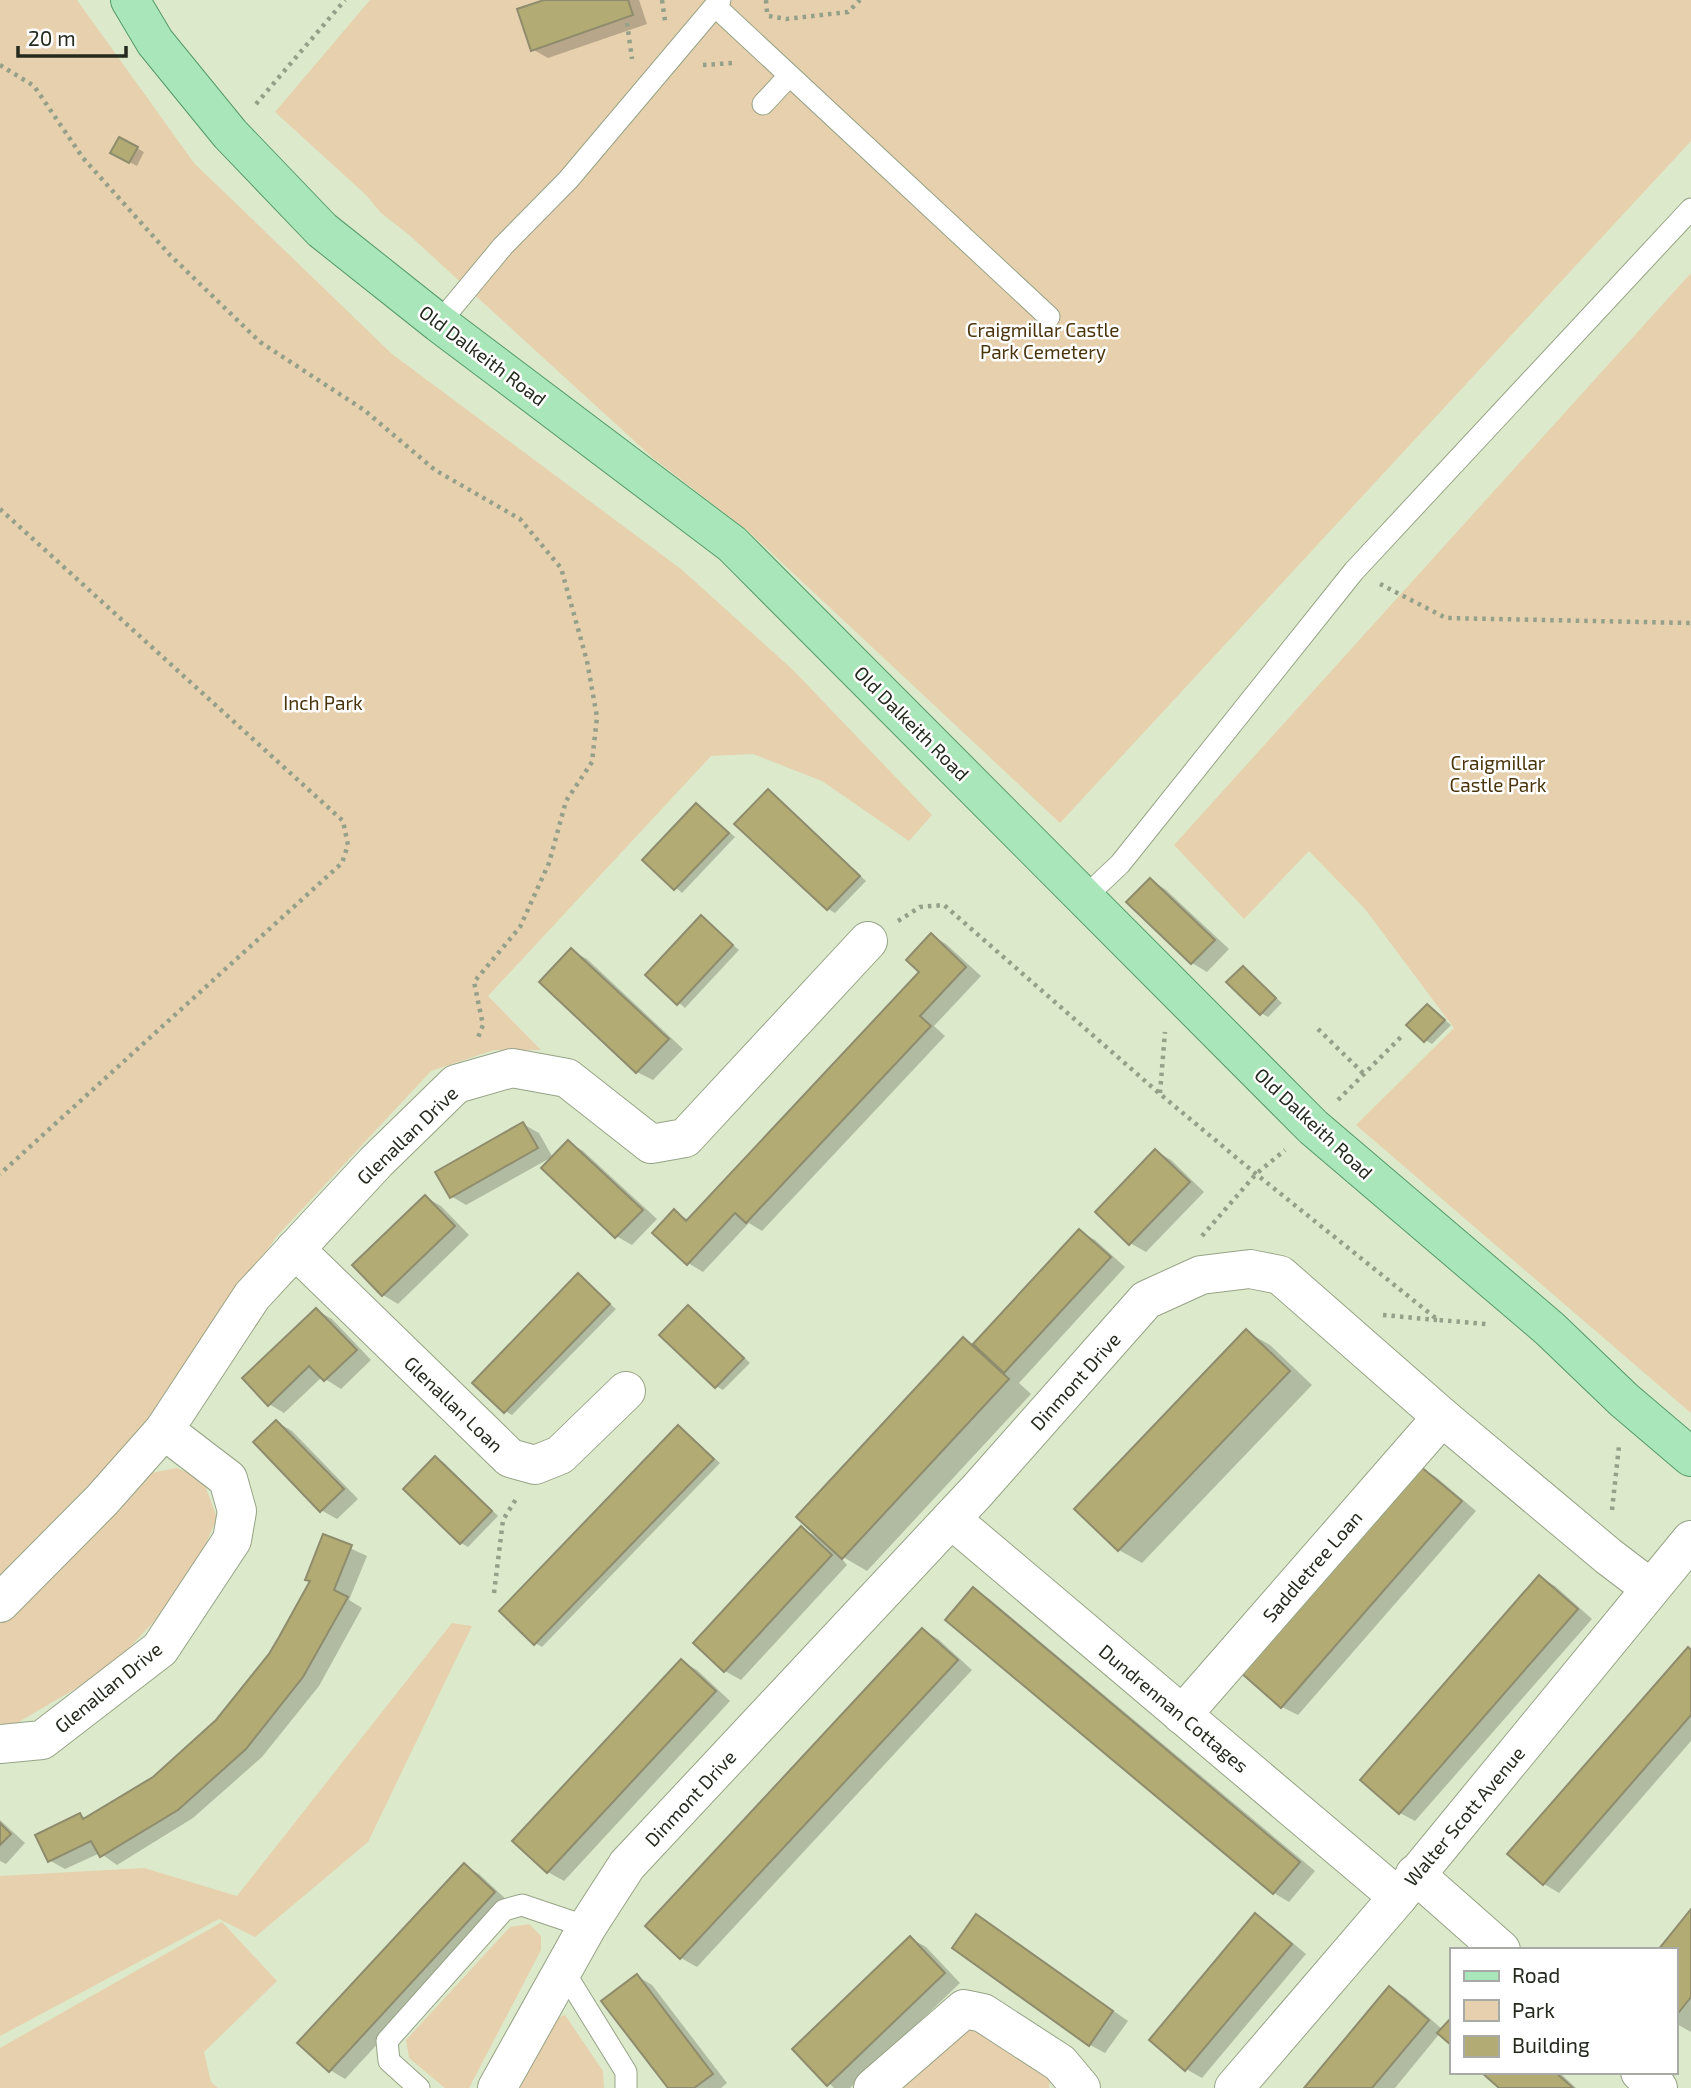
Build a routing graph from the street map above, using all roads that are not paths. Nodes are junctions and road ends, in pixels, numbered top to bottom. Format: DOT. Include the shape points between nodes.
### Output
graph roads {
  1 [pos="130,0"];
  2 [pos="718,3"];
  3 [pos="789,76"];
  4 [pos="764,104"];
  5 [pos="1691,209"];
  6 [pos="1049,317"];
  7 [pos="439,323"];
  8 [pos="1086,897"];
  9 [pos="868,941"];
  10 [pos="296,1249"];
  11 [pos="624,1390"];
  12 [pos="1442,1418"];
  13 [pos="164,1430"];
  14 [pos="1691,1457"];
  15 [pos="951,1518"];
  16 [pos="1691,1540"];
  17 [pos="1650,1588"];
  18 [pos="0,1603"];
  19 [pos="1182,1715"];
  20 [pos="0,1744"];
  21 [pos="1406,1886"];
  22 [pos="587,1927"];
  23 [pos="1498,1948"];
  24 [pos="563,1970"];
  25 [pos="1642,2074"];
  26 [pos="419,2088"];
  27 [pos="497,2088"];
  28 [pos="626,2088"];
  29 [pos="873,2088"];
  30 [pos="1081,2088"];
  31 [pos="1234,2088"];
  32 [pos="1658,2088"];
  1 -- 7 [label="main road, Old Dalkeith Road" via="155,42 230,134 322,230"];
  2 -- 3 [label="lane"];
  2 -- 7 [label="lane"];
  3 -- 4 [label="lane"];
  3 -- 6 [label="lane"];
  5 -- 8 [label="lane" via="1354,571 1120,864"];
  7 -- 8 [label="main road, Old Dalkeith Road" via="732,544"];
  8 -- 14 [label="main road, Old Dalkeith Road" via="1313,1127 1550,1329"];
  9 -- 10 [label="street, Glenallan Drive" via="685,1138 651,1144 567,1078 512,1068 456,1084"];
  10 -- 11 [label="street, Glenallan Loan" via="510,1458 536,1465 560,1455"];
  10 -- 13 [label="street, Glenallan Drive" via="252,1296"];
  12 -- 15 [label="street, Dinmont Drive" via="1280,1275 1250,1269 1201,1275 1146,1300"];
  12 -- 17 [label="street, Dinmont Drive"];
  12 -- 19 [label="street, Saddletree Loan"];
  13 -- 18 [label="street, Glenallan Drive"];
  13 -- 20 [label="street, Glenallan Drive" via="228,1479 237,1511 232,1540 160,1649 42,1740"];
  15 -- 19 [label="street, Dundrennan Cottages"];
  15 -- 22 [label="street, Dinmont Drive" via="628,1865"];
  16 -- 17 [label="street, Walter Scott Avenue"];
  17 -- 21 [label="street, Walter Scott Avenue"];
  19 -- 21 [label="street, Dundrennan Cottages"];
  21 -- 23 [label="street, Dundrennan Cottages"];
  21 -- 31 [label="street, Walter Scott Avenue"];
  22 -- 24 [label="street, Dinmont Drive"];
  22 -- 26 [label="lane" via="522,1905 504,1910 387,2041 389,2060"];
  24 -- 27 [label="street, Dinmont Drive"];
  24 -- 28 [label="lane" via="626,2072"];
  25 -- 32 [label="street"];
  29 -- 30 [label="street" via="964,2009 984,2013 1060,2063"];
}
